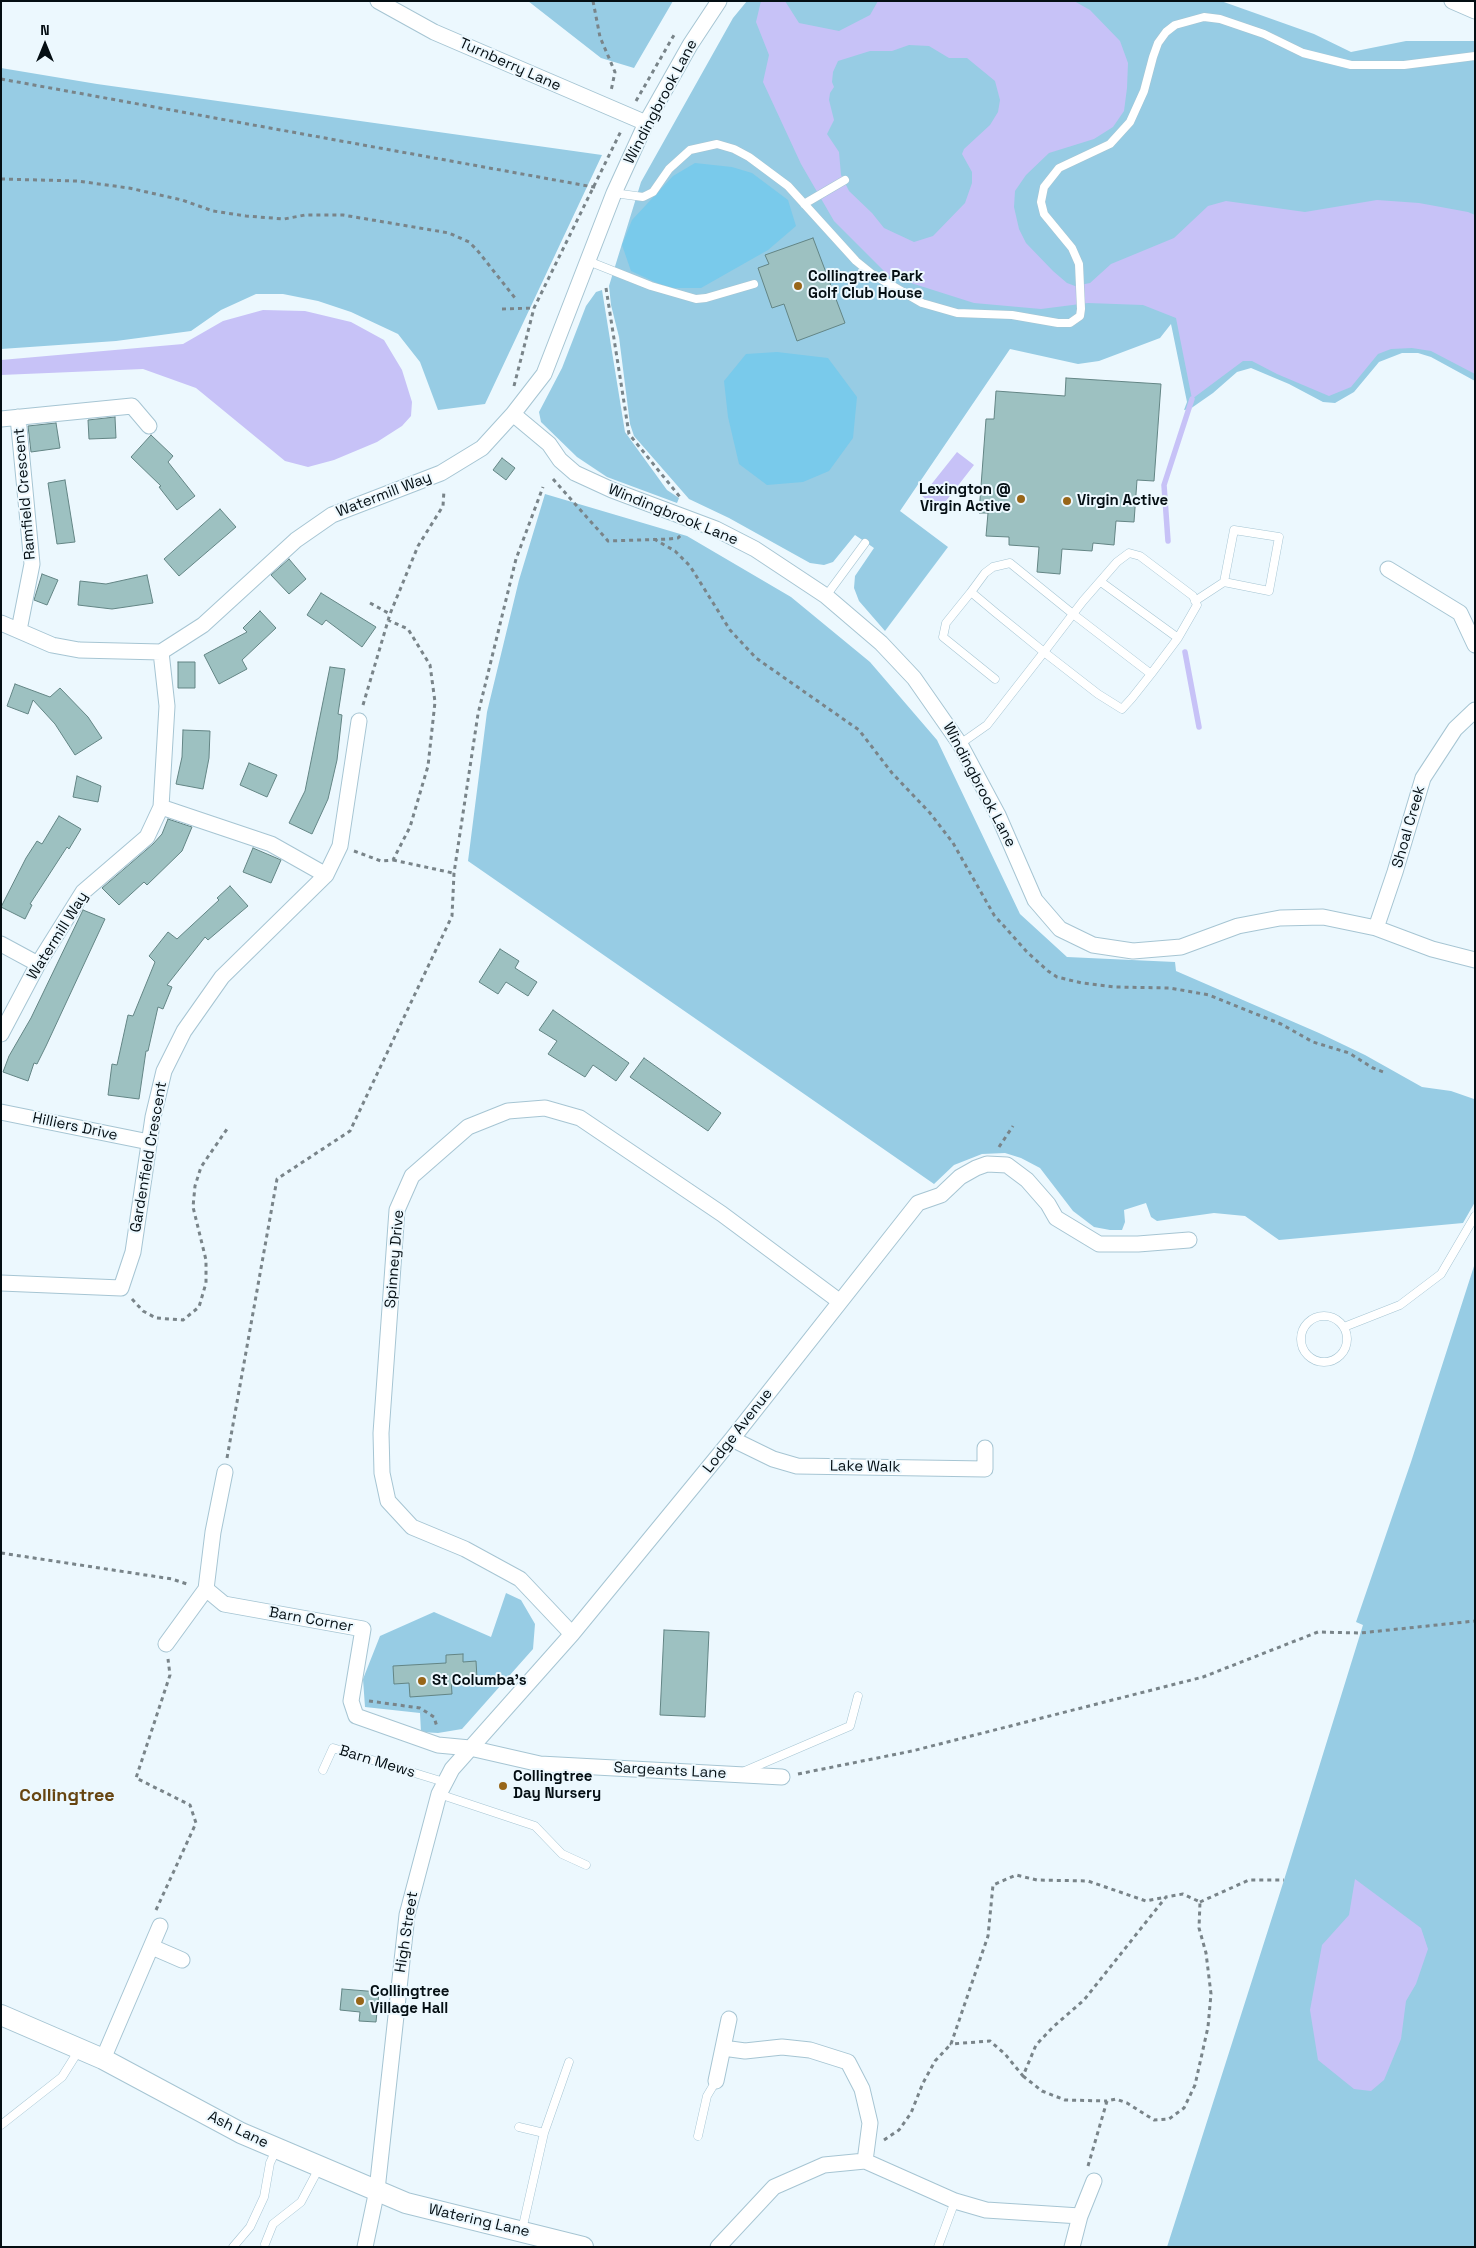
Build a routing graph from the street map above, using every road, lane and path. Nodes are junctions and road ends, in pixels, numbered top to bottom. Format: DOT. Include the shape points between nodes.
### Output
graph roads {
  1 [pos="378,1"];
  2 [pos="593,1"];
  3 [pos="719,1"];
  4 [pos="1452,1"];
  5 [pos="1475,11"];
  6 [pos="1475,56"];
  7 [pos="1,79"];
  8 [pos="603,105"];
  9 [pos="628,116"];
  10 [pos="646,123"];
  11 [pos="1,179"];
  12 [pos="845,180"];
  13 [pos="594,186"];
  14 [pos="614,193"];
  15 [pos="804,204"];
  16 [pos="588,261"];
  17 [pos="754,284"];
  18 [pos="606,288"];
  19 [pos="514,298"];
  20 [pos="534,308"];
  21 [pos="502,309"];
  22 [pos="513,414"];
  23 [pos="18,418"];
  24 [pos="1,419"];
  25 [pos="149,426"];
  26 [pos="441,473"];
  27 [pos="551,475"];
  28 [pos="543,487"];
  29 [pos="684,501"];
  30 [pos="684,526"];
  31 [pos="654,539"];
  32 [pos="865,543"];
  33 [pos="1388,569"];
  34 [pos="1101,582"];
  35 [pos="1224,582"];
  36 [pos="971,592"];
  37 [pos="826,596"];
  38 [pos="1195,601"];
  39 [pos="370,603"];
  40 [pos="390,614"];
  41 [pos="1073,614"];
  42 [pos="388,620"];
  43 [pos="1,623"];
  44 [pos="19,630"];
  45 [pos="1178,638"];
  46 [pos="1475,645"];
  47 [pos="161,652"];
  48 [pos="1044,652"];
  49 [pos="1151,674"];
  50 [pos="995,679"];
  51 [pos="1475,710"];
  52 [pos="359,720"];
  53 [pos="960,744"];
  54 [pos="892,773"];
  55 [pos="161,807"];
  56 [pos="340,846"];
  57 [pos="393,860"];
  58 [pos="454,873"];
  59 [pos="326,875"];
  60 [pos="1376,928"];
  61 [pos="1,944"];
  62 [pos="1475,960"];
  63 [pos="38,964"];
  64 [pos="1,1034"];
  65 [pos="1,1112"];
  66 [pos="1014,1126"];
  67 [pos="227,1129"];
  68 [pos="149,1142"];
  69 [pos="987,1164"];
  70 [pos="1475,1216"];
  71 [pos="1189,1240"];
  72 [pos="1,1283"];
  73 [pos="121,1288"];
  74 [pos="839,1302"];
  75 [pos="1344,1327"];
  76 [pos="732,1439"];
  77 [pos="985,1448"];
  78 [pos="225,1472"];
  79 [pos="1,1554"];
  80 [pos="206,1590"];
  81 [pos="1475,1622"];
  82 [pos="572,1634"];
  83 [pos="166,1644"];
  84 [pos="858,1696"];
  85 [pos="351,1701"];
  86 [pos="438,1745"];
  87 [pos="470,1748"];
  88 [pos="323,1770"];
  89 [pos="736,1774"];
  90 [pos="782,1777"];
  91 [pos="442,1788"];
  92 [pos="586,1865"];
  93 [pos="1284,1880"];
  94 [pos="1166,1897"];
  95 [pos="1200,1902"];
  96 [pos="160,1926"];
  97 [pos="152,1947"];
  98 [pos="182,1960"];
  99 [pos="1,2015"];
  100 [pos="729,2019"];
  101 [pos="951,2044"];
  102 [pos="80,2048"];
  103 [pos="723,2048"];
  104 [pos="103,2059"];
  105 [pos="569,2062"];
  106 [pos="1023,2076"];
  107 [pos="716,2081"];
  108 [pos="1107,2101"];
  109 [pos="1,2125"];
  110 [pos="519,2127"];
  111 [pos="544,2133"];
  112 [pos="698,2136"];
  113 [pos="276,2148"];
  114 [pos="865,2161"];
  115 [pos="320,2166"];
  116 [pos="1094,2181"];
  117 [pos="377,2190"];
  118 [pos="955,2201"];
  119 [pos="1080,2216"];
  120 [pos="522,2230"];
  121 [pos="265,2244"];
  122 [pos="233,2247"];
  123 [pos="365,2247"];
  124 [pos="583,2247"];
  125 [pos="718,2247"];
  126 [pos="938,2247"];
  127 [pos="1072,2247"];
  1 -- 8 [label="street, Turnberry Lane" via="434,32"];
  2 -- 8 [label="path" via="600,37 615,72 614,84"];
  3 -- 10 [label="street, Windingbrook Lane"];
  4 -- 5 [label="street"];
  6 -- 15 [label="lane" via="1404,65 1351,65 1310,56 1264,34 1220,19 1204,17 1175,25 1158,43 1144,91 1130,122 1110,144 1059,168 1044,187 1041,202 1044,214 1078,257 1081,309 1077,320 1058,323 1012,315 957,314 922,303 856,261"];
  7 -- 13 [label="path"];
  8 -- 9 [label="street, Turnberry Lane"];
  9 -- 10 [label="street, Turnberry Lane"];
  9 -- 13 [label="path"];
  10 -- 14 [label="street, Windingbrook Lane"];
  11 -- 19 [label="path" via="77,181 129,188 213,211 246,216 284,219 306,215 343,215 449,233 469,242 477,250"];
  12 -- 15 [label="lane"];
  13 -- 14 [label="path"];
  13 -- 20 [label="path"];
  14 -- 15 [label="lane" via="643,197 653,192 679,158 690,150 717,144 749,157 788,186"];
  14 -- 16 [label="street, Windingbrook Lane"];
  16 -- 17 [label="lane" via="651,286 696,299"];
  16 -- 22 [label="street, Windingbrook Lane" via="544,374"];
  18 -- 29 [label="path" via="629,434"];
  20 -- 21 [label="path"];
  20 -- 22 [label="path" via="514,379"];
  22 -- 26 [label="street, Watermill Way" via="482,448"];
  22 -- 37 [label="street, Windingbrook Lane" via="549,444 575,473 755,549"];
  23 -- 24 [label="street, Ramfield Crescent"];
  23 -- 25 [label="street, Ramfield Crescent" via="132,406"];
  23 -- 44 [label="street, Ramfield Crescent" via="32,564"];
  26 -- 40 [label="path" via="443,506 418,546"];
  26 -- 47 [label="street, Watermill Way" via="332,515 296,540 203,626"];
  27 -- 31 [label="path" via="608,541"];
  28 -- 58 [label="path" via="516,559 478,714"];
  30 -- 31 [label="path" via="678,538"];
  31 -- 54 [label="path" via="675,551 690,566 745,648 859,730"];
  32 -- 37 [label="lane"];
  33 -- 46 [label="street" via="1460,613"];
  34 -- 38 [label="lane" via="1129,553 1140,556 1193,596"];
  34 -- 41 [label="lane"];
  34 -- 45 [label="lane"];
  35 -- 35 [label="lane" via="1234,530 1279,537 1269,591"];
  35 -- 38 [label="lane"];
  36 -- 41 [label="lane" via="993,567 1010,563"];
  36 -- 48 [label="lane"];
  36 -- 50 [label="lane" via="946,623 943,637"];
  37 -- 53 [label="street, Windingbrook Lane" via="881,643 914,678"];
  38 -- 45 [label="lane" via="1197,605"];
  39 -- 40 [label="path"];
  40 -- 42 [label="path"];
  41 -- 48 [label="lane"];
  41 -- 49 [label="lane"];
  42 -- 52 [label="path"];
  42 -- 57 [label="path" via="408,629 430,665 435,702 428,766 420,797 410,828"];
  43 -- 44 [label="street"];
  44 -- 47 [label="street" via="52,645 79,650"];
  45 -- 49 [label="lane"];
  47 -- 55 [label="street, Watermill Way" via="167,706"];
  48 -- 49 [label="lane" via="1122,709"];
  48 -- 53 [label="lane" via="987,725"];
  51 -- 60 [label="street, Shoal Creek" via="1455,729 1423,778"];
  52 -- 56 [label="street, Gardenfield Crescent"];
  53 -- 60 [label="street, Windingbrook Lane" via="998,815 1035,900 1060,929 1093,945 1133,951 1181,947 1238,926 1280,918 1323,917"];
  55 -- 59 [label="street" via="271,844"];
  55 -- 63 [label="street, Watermill Way" via="146,837 83,892"];
  56 -- 57 [label="path" via="381,861"];
  56 -- 59 [label="street, Gardenfield Crescent"];
  57 -- 58 [label="path"];
  58 -- 78 [label="path" via="452,916 350,1132 277,1179"];
  59 -- 68 [label="street, Gardenfield Crescent" via="222,977 184,1031 164,1071"];
  60 -- 62 [label="street, Windingbrook Lane" via="1432,949"];
  61 -- 63 [label="street"];
  63 -- 64 [label="street, Watermill Way"];
  65 -- 68 [label="street, Hilliers Drive"];
  66 -- 69 [label="path"];
  67 -- 73 [label="path" via="201,1167 195,1186 193,1207 206,1260 206,1283 199,1307 182,1320 156,1318 143,1311"];
  68 -- 73 [label="street, Gardenfield Crescent" via="133,1252"];
  69 -- 71 [label="street" via="1007,1165 1027,1180 1056,1218 1099,1244"];
  69 -- 74 [label="street, Lodge Avenue" via="960,1177 940,1195 918,1202"];
  70 -- 75 [label="lane" via="1441,1274 1400,1305"];
  72 -- 73 [label="street"];
  74 -- 76 [label="street, Lodge Avenue"];
  74 -- 82 [label="street, Spinney Drive" via="722,1214 580,1118 545,1108 508,1111 468,1127 412,1176 396,1219 381,1433 382,1473 388,1501 412,1527 465,1549 520,1579"];
  75 -- 75 [label="lane" via="1325,1315 1310,1319 1300,1339 1305,1353 1318,1362 1334,1360 1345,1350 1347,1334"];
  76 -- 77 [label="street, Lake Walk" via="773,1459 797,1466 984,1468"];
  76 -- 82 [label="street, Lodge Avenue"];
  78 -- 80 [label="street"];
  79 -- 80 [label="path" via="172,1579"];
  80 -- 83 [label="street"];
  80 -- 85 [label="street, Barn Corner" via="224,1604 363,1629"];
  81 -- 90 [label="path" via="1360,1633 1318,1632 1203,1677 912,1751"];
  82 -- 87 [label="street, Lodge Avenue"];
  83 -- 96 [label="path" via="170,1675 136,1778 190,1805 196,1823 155,1912"];
  84 -- 89 [label="lane" via="850,1726"];
  85 -- 86 [label="street" via="356,1716"];
  85 -- 86 [label="path" via="396,1703 420,1708 434,1716"];
  86 -- 87 [label="street"];
  87 -- 89 [label="street, Sargeants Lane" via="540,1764"];
  87 -- 91 [label="street, High Street"];
  88 -- 91 [label="lane, Barn Mews" via="333,1748"];
  89 -- 90 [label="street, Sargeants Lane"];
  91 -- 92 [label="lane" via="535,1826 562,1854"];
  91 -- 117 [label="street, High Street" via="407,1915"];
  93 -- 95 [label="path" via="1249,1880"];
  94 -- 95 [label="path" via="1183,1894"];
  94 -- 101 [label="path" via="1146,1901 1088,1881 1037,1880 1016,1875 993,1885 988,1936"];
  94 -- 106 [label="path" via="1084,2000 1036,2045"];
  95 -- 108 [label="path" via="1199,1928 1206,1953 1210,1994 1208,2027 1195,2085 1184,2108 1169,2119 1154,2120 1127,2103 1116,2099"];
  96 -- 97 [label="street"];
  97 -- 98 [label="street"];
  97 -- 104 [label="street"];
  99 -- 102 [label="street, Ash Lane"];
  100 -- 103 [label="street"];
  101 -- 106 [label="path" via="990,2041"];
  101 -- 114 [label="path" via="935,2061 911,2113 899,2130 886,2138"];
  102 -- 104 [label="street, Ash Lane"];
  102 -- 109 [label="lane" via="62,2077"];
  103 -- 107 [label="street"];
  103 -- 114 [label="street" via="810,2050 848,2062 862,2089 870,2123"];
  104 -- 113 [label="street, Ash Lane"];
  105 -- 111 [label="lane"];
  106 -- 108 [label="path" via="1042,2091 1065,2100"];
  107 -- 112 [label="lane" via="707,2096"];
  108 -- 116 [label="path" via="1087,2164"];
  110 -- 111 [label="lane"];
  111 -- 120 [label="lane"];
  113 -- 115 [label="street, Ash Lane"];
  113 -- 122 [label="lane" via="264,2197 250,2227"];
  114 -- 118 [label="street"];
  114 -- 125 [label="street" via="824,2165 774,2187"];
  115 -- 117 [label="street, Ash Lane"];
  115 -- 121 [label="lane" via="301,2202 273,2224"];
  116 -- 119 [label="street"];
  117 -- 120 [label="street, Watering Lane" via="406,2203 462,2219"];
  117 -- 123 [label="street, High Street"];
  118 -- 119 [label="street" via="986,2210"];
  118 -- 126 [label="lane"];
  119 -- 127 [label="street"];
  120 -- 124 [label="street, Watering Lane"];
}
